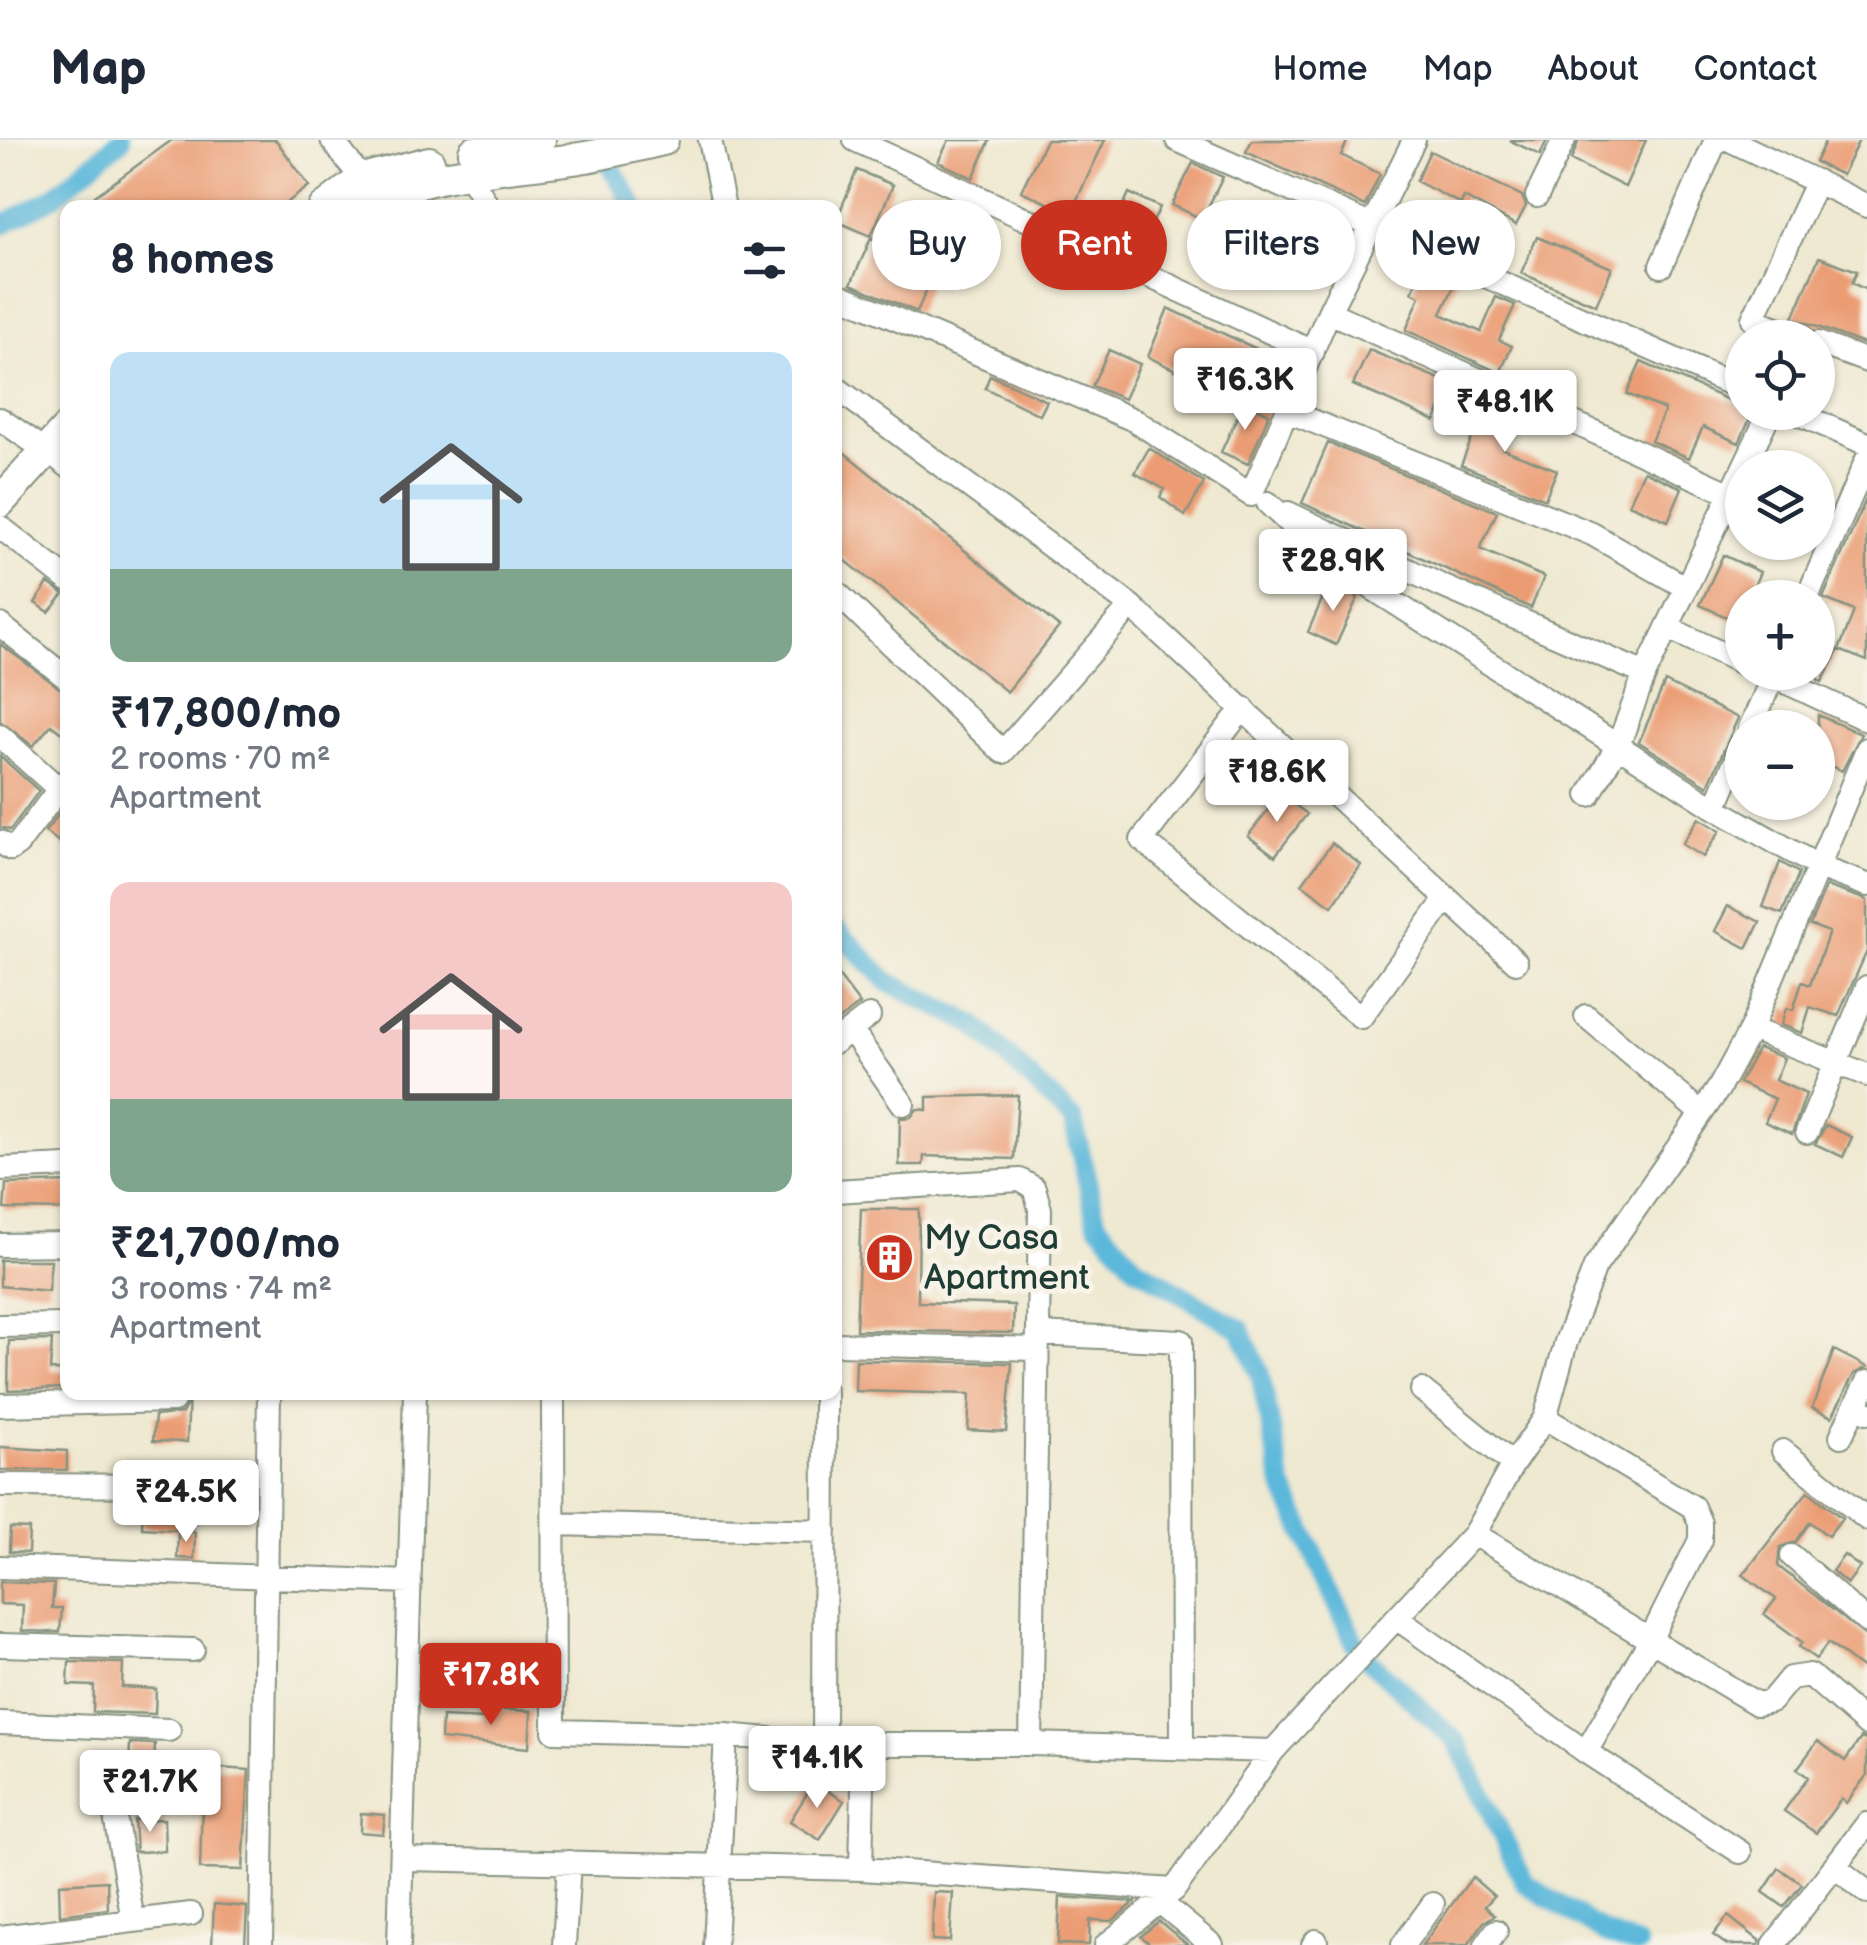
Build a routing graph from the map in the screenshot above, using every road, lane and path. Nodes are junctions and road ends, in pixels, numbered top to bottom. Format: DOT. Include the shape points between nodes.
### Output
graph roads {
  1 [pos="332,140"];
  2 [pos="710,140"];
  3 [pos="855,140"];
  4 [pos="1176,140"];
  5 [pos="1414,140"];
  6 [pos="1564,140"];
  7 [pos="1716,140"];
  8 [pos="1730,140"];
  9 [pos="654,142"];
  10 [pos="529,146"];
  11 [pos="468,173"];
  12 [pos="1817,181"];
  13 [pos="360,193"];
  14 [pos="1537,196"];
  15 [pos="483,200"];
  16 [pos="722,200"];
  17 [pos="1867,206"];
  18 [pos="1374,224"];
  19 [pos="1660,266"];
  20 [pos="842,296"];
  21 [pos="1329,312"];
  22 [pos="1756,320"];
  23 [pos="1835,349"];
  24 [pos="1313,352"];
  25 [pos="1867,361"];
  26 [pos="1725,381"];
  27 [pos="842,393"];
  28 [pos="1290,412"];
  29 [pos="0,419"];
  30 [pos="1835,430"];
  31 [pos="1867,444"];
  32 [pos="60,456"];
  33 [pos="1867,459"];
  34 [pos="1725,491"];
  35 [pos="1260,499"];
  36 [pos="1725,502"];
  37 [pos="0,511"];
  38 [pos="60,572"];
  39 [pos="1815,580"];
  40 [pos="1685,587"];
  41 [pos="842,598"];
  42 [pos="1132,606"];
  43 [pos="0,625"];
  44 [pos="1668,628"];
  45 [pos="1725,654"];
  46 [pos="60,673"];
  47 [pos="1645,674"];
  48 [pos="1804,690"];
  49 [pos="1243,708"];
  50 [pos="1867,720"];
  51 [pos="0,736"];
  52 [pos="1619,743"];
  53 [pos="1867,748"];
  54 [pos="60,784"];
  55 [pos="1725,785"];
  56 [pos="60,794"];
  57 [pos="1589,796"];
  58 [pos="1715,808"];
  59 [pos="0,842"];
  60 [pos="1821,868"];
  61 [pos="1867,885"];
  62 [pos="1446,899"];
  63 [pos="1516,962"];
  64 [pos="1867,988"];
  65 [pos="1586,1016"];
  66 [pos="852,1029"];
  67 [pos="1751,1029"];
  68 [pos="1836,1063"];
  69 [pos="1867,1075"];
  70 [pos="904,1104"];
  71 [pos="1700,1112"];
  72 [pos="1807,1132"];
  73 [pos="60,1166"];
  74 [pos="0,1169"];
  75 [pos="842,1192"];
  76 [pos="60,1244"];
  77 [pos="0,1245"];
  78 [pos="0,1326"];
  79 [pos="60,1326"];
  80 [pos="1038,1341"];
  81 [pos="842,1344"];
  82 [pos="1867,1382"];
  83 [pos="1422,1390"];
  84 [pos="270,1400"];
  85 [pos="415,1400"];
  86 [pos="554,1400"];
  87 [pos="826,1400"];
  88 [pos="173,1401"];
  89 [pos="0,1405"];
  90 [pos="1861,1409"];
  91 [pos="1546,1418"];
  92 [pos="1841,1436"];
  93 [pos="1783,1451"];
  94 [pos="1513,1464"];
  95 [pos="0,1485"];
  96 [pos="192,1486"];
  97 [pos="1867,1519"];
  98 [pos="554,1524"];
  99 [pos="825,1532"];
  100 [pos="1474,1534"];
  101 [pos="1792,1556"];
  102 [pos="0,1566"];
  103 [pos="268,1578"];
  104 [pos="410,1582"];
  105 [pos="1867,1622"];
  106 [pos="1396,1623"];
  107 [pos="1649,1642"];
  108 [pos="0,1645"];
  109 [pos="194,1650"];
  110 [pos="0,1723"];
  111 [pos="1867,1724"];
  112 [pos="169,1730"];
  113 [pos="726,1736"];
  114 [pos="824,1744"];
  115 [pos="864,1744"];
  116 [pos="1031,1744"];
  117 [pos="1182,1747"];
  118 [pos="1274,1751"];
  119 [pos="1586,1752"];
  120 [pos="112,1798"];
  121 [pos="1867,1824"];
  122 [pos="1740,1852"];
  123 [pos="405,1859"];
  124 [pos="569,1862"];
  125 [pos="722,1864"];
  126 [pos="1834,1866"];
  127 [pos="861,1869"];
  128 [pos="1867,1892"];
  129 [pos="1167,1896"];
  130 [pos="1433,1904"];
  131 [pos="191,1914"];
  132 [pos="133,1921"];
  133 [pos="0,1937"];
  134 [pos="261,1945"];
  135 [pos="399,1945"];
  136 [pos="564,1945"];
  137 [pos="716,1945"];
  138 [pos="1106,1945"];
  139 [pos="1212,1945"];
  140 [pos="1403,1945"];
  141 [pos="1774,1945"];
  1 -- 13 [label="street"];
  2 -- 16 [label="street"];
  3 -- 24 [label="street"];
  4 -- 18 [label="street"];
  5 -- 18 [label="street"];
  6 -- 14 [label="street"];
  7 -- 19 [label="street"];
  8 -- 12 [label="street"];
  9 -- 10 [label="main road" via="584,157"];
  10 -- 11 [label="main road"];
  10 -- 13 [label="main road"];
  11 -- 13 [label="main road" via="376,198"];
  11 -- 15 [label="street"];
  12 -- 17 [label="street"];
  12 -- 22 [label="street"];
  18 -- 21 [label="street"];
  18 -- 26 [label="street"];
  20 -- 35 [label="street" via="1134,420"];
  21 -- 24 [label="street"];
  21 -- 34 [label="street"];
  23 -- 25 [label="street"];
  24 -- 28 [label="street"];
  27 -- 42 [label="street"];
  28 -- 35 [label="street"];
  28 -- 40 [label="street" via="1592,534"];
  29 -- 32 [label="street"];
  30 -- 31 [label="street"];
  32 -- 37 [label="main road"];
  33 -- 39 [label="street"];
  35 -- 47 [label="street"];
  35 -- 52 [label="street" via="1328,560"];
  36 -- 40 [label="street"];
  37 -- 38 [label="street"];
  40 -- 44 [label="street"];
  41 -- 42 [label="street" via="1002,752"];
  42 -- 49 [label="street"];
  43 -- 46 [label="street"];
  44 -- 45 [label="street"];
  44 -- 47 [label="street"];
  47 -- 52 [label="street"];
  48 -- 50 [label="street"];
  49 -- 62 [label="street"];
  49 -- 62 [label="street" via="1142,840 1361,1017"];
  51 -- 54 [label="street"];
  52 -- 57 [label="street"];
  52 -- 58 [label="street"];
  53 -- 60 [label="street"];
  55 -- 58 [label="street"];
  56 -- 59 [label="street" via="18,844"];
  58 -- 60 [label="street"];
  60 -- 61 [label="street"];
  60 -- 67 [label="street"];
  62 -- 63 [label="street"];
  64 -- 68 [label="street"];
  65 -- 71 [label="street"];
  66 -- 70 [label="street"];
  67 -- 68 [label="street"];
  67 -- 71 [label="street"];
  68 -- 69 [label="street"];
  68 -- 72 [label="street"];
  71 -- 91 [label="street" via="1595,1267"];
  73 -- 74 [label="street"];
  75 -- 80 [label="street" via="1020,1180 1034,1188 1040,1208"];
  76 -- 77 [label="street"];
  78 -- 79 [label="street"];
  80 -- 81 [label="street"];
  80 -- 116 [label="street"];
  80 -- 117 [label="street" via="1181,1341"];
  82 -- 90 [label="street"];
  83 -- 94 [label="street"];
  84 -- 103 [label="street"];
  85 -- 104 [label="street"];
  86 -- 98 [label="street"];
  87 -- 99 [label="street"];
  88 -- 89 [label="street"];
  90 -- 92 [label="street"];
  91 -- 94 [label="street"];
  91 -- 107 [label="street" via="1693,1507 1700,1522 1700,1540"];
  93 -- 97 [label="street"];
  94 -- 100 [label="street"];
  95 -- 96 [label="street"];
  98 -- 99 [label="street"];
  98 -- 113 [label="street" via="554,1731"];
  99 -- 114 [label="street"];
  100 -- 106 [label="street"];
  100 -- 107 [label="street"];
  101 -- 105 [label="street"];
  102 -- 103 [label="street"];
  103 -- 104 [label="street"];
  103 -- 134 [label="street"];
  104 -- 123 [label="street"];
  106 -- 118 [label="street"];
  106 -- 119 [label="street"];
  107 -- 111 [label="street" via="1757,1704 1771,1701 1790,1678 1810,1675"];
  107 -- 119 [label="street"];
  108 -- 109 [label="street"];
  110 -- 112 [label="street"];
  113 -- 114 [label="street"];
  113 -- 125 [label="street"];
  114 -- 115 [label="street"];
  115 -- 116 [label="street"];
  115 -- 127 [label="street"];
  116 -- 117 [label="street"];
  117 -- 118 [label="street"];
  118 -- 129 [label="street"];
  119 -- 122 [label="street"];
  120 -- 132 [label="street"];
  121 -- 126 [label="street"];
  123 -- 124 [label="street"];
  123 -- 135 [label="street"];
  124 -- 125 [label="street"];
  124 -- 136 [label="street"];
  125 -- 127 [label="street"];
  125 -- 137 [label="street"];
  126 -- 128 [label="street"];
  126 -- 141 [label="street"];
  127 -- 129 [label="street"];
  129 -- 138 [label="street"];
  129 -- 139 [label="street"];
  130 -- 140 [label="street"];
  131 -- 132 [label="street"];
  132 -- 133 [label="street"];
}
